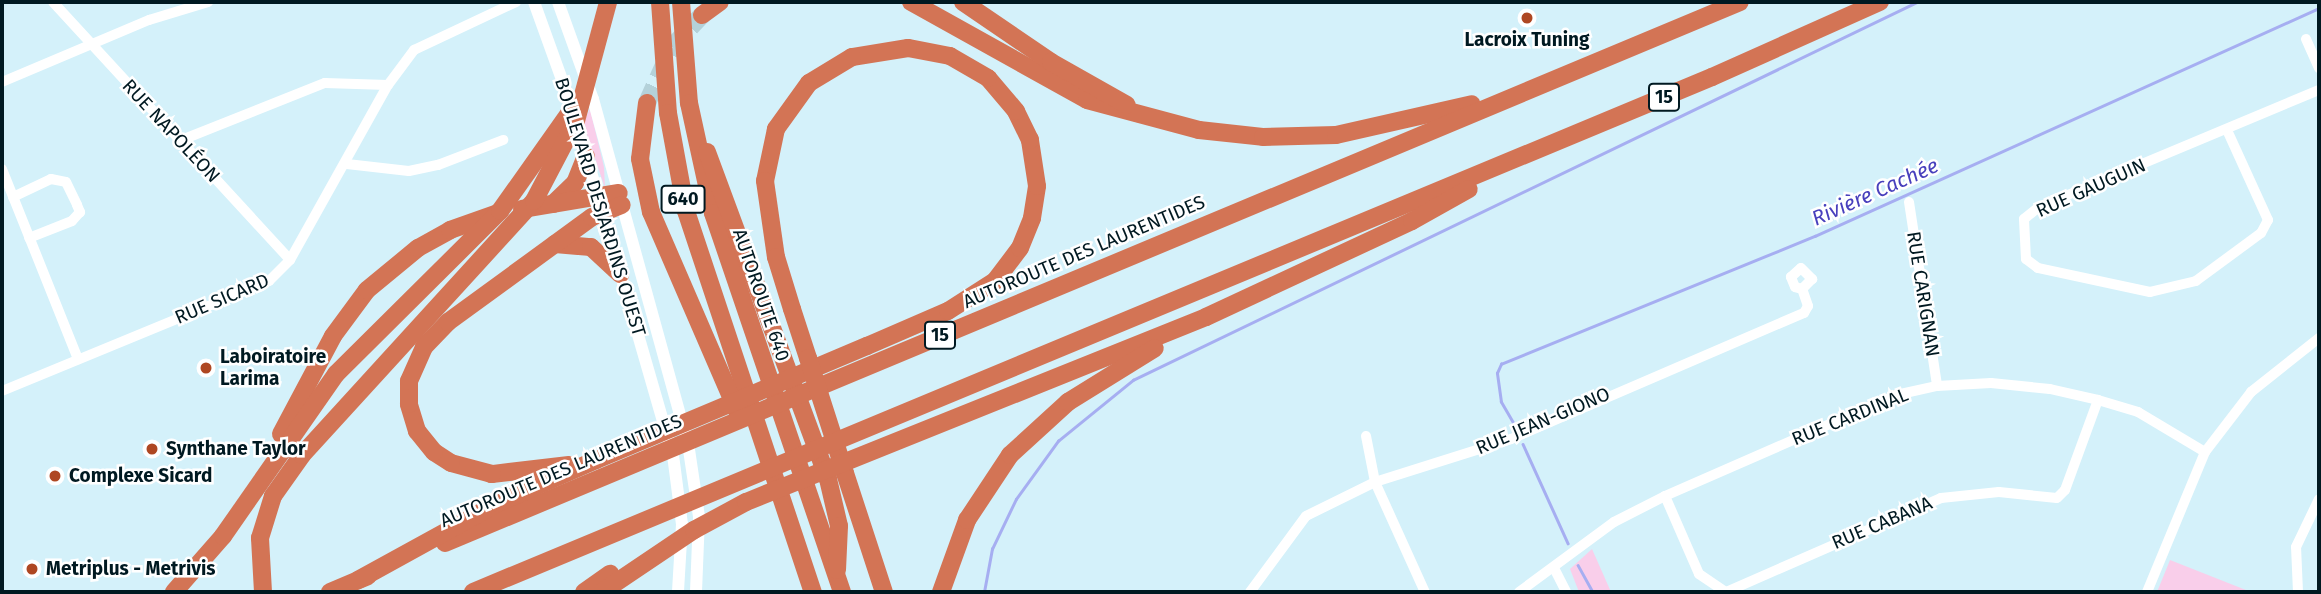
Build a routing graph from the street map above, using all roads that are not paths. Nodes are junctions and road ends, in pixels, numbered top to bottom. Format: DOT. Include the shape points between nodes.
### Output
graph roads {
  1 [pos="53,2"];
  2 [pos="208,2"];
  3 [pos="516,2"];
  4 [pos="534,2"];
  5 [pos="558,2"];
  6 [pos="608,2"];
  7 [pos="660,2"];
  8 [pos="681,2"];
  9 [pos="720,2"];
  10 [pos="911,2"];
  11 [pos="963,2"];
  12 [pos="1740,2"];
  13 [pos="1880,2"];
  14 [pos="184,6"];
  15 [pos="702,15"];
  16 [pos="2306,39"];
  17 [pos="92,46"];
  18 [pos="2319,68"];
  19 [pos="2,82"];
  20 [pos="388,85"];
  21 [pos="2319,90"];
  22 [pos="1522,92"];
  23 [pos="647,103"];
  24 [pos="689,103"];
  25 [pos="1154,119"];
  26 [pos="2227,130"];
  27 [pos="503,139"];
  28 [pos="179,141"];
  29 [pos="557,146"];
  30 [pos="1539,149"];
  31 [pos="586,156"];
  32 [pos="347,164"];
  33 [pos="2,169"];
  34 [pos="13,197"];
  35 [pos="620,199"];
  36 [pos="1909,202"];
  37 [pos="553,204"];
  38 [pos="600,205"];
  39 [pos="29,238"];
  40 [pos="555,244"];
  41 [pos="290,260"];
  42 [pos="620,274"];
  43 [pos="1802,289"];
  44 [pos="1206,317"];
  45 [pos="2319,338"];
  46 [pos="78,359"];
  47 [pos="1937,386"];
  48 [pos="2,391"];
  49 [pos="736,391"];
  50 [pos="2098,400"];
  51 [pos="1366,436"];
  52 [pos="2205,452"];
  53 [pos="596,460"];
  54 [pos="263,479"];
  55 [pos="745,479"];
  56 [pos="1376,482"];
  57 [pos="1665,496"];
  58 [pos="2319,499"];
  59 [pos="1554,568"];
  60 [pos="358,580"];
  61 [pos="262,589"];
  62 [pos="174,592"];
  63 [pos="330,592"];
  64 [pos="473,592"];
  65 [pos="584,592"];
  66 [pos="603,592"];
  67 [pos="678,592"];
  68 [pos="696,592"];
  69 [pos="813,592"];
  70 [pos="833,592"];
  71 [pos="842,592"];
  72 [pos="884,592"];
  73 [pos="941,592"];
  74 [pos="1250,592"];
  75 [pos="1425,592"];
  76 [pos="1519,592"];
  77 [pos="1566,592"];
  78 [pos="2147,592"];
  79 [pos="2298,592"];
  1 -- 17 [label="street, RUE NAPOLÉON"];
  2 -- 14 [label="street"];
  3 -- 20 [label="street, RUE SICARD" via="414,50"];
  4 -- 31 [label="street, BOULEVARD DESJARDINS OUEST"];
  5 -- 35 [label="street, BOULEVARD DESJARDINS OUEST" via="593,99"];
  6 -- 29 [label="highway" via="585,91"];
  7 -- 49 [label="highway, 640" via="665,93 677,171"];
  8 -- 24 [label="highway, AUTOROUTE 640 / 640"];
  9 -- 15 [label="highway"];
  10 -- 25 [label="highway" via="1087,100"];
  11 -- 25 [label="highway" via="1076,77"];
  12 -- 22 [label="highway, AUTOROUTE DES LAURENTIDES / 15"];
  13 -- 30 [label="highway, 15"];
  14 -- 17 [label="street"];
  16 -- 18 [label="street"];
  17 -- 19 [label="street"];
  17 -- 28 [label="street, RUE NAPOLÉON"];
  20 -- 28 [label="street" via="324,83"];
  20 -- 32 [label="street, RUE SICARD"];
  21 -- 26 [label="street, RUE GAUGUIN"];
  22 -- 25 [label="highway" via="1371,129 1315,136 1232,135"];
  22 -- 60 [label="highway, AUTOROUTE DES LAURENTIDES / 15"];
  23 -- 49 [label="highway" via="640,145 644,188"];
  24 -- 70 [label="highway" via="837,513 840,550"];
  24 -- 71 [label="highway, AUTOROUTE 640 / 640" via="713,213"];
  26 -- 26 [label="street, RUE GAUGUIN" via="2039,207 2024,219 2026,259 2038,268 2150,292 2196,281 2261,233 2267,220"];
  27 -- 32 [label="street" via="410,171"];
  28 -- 41 [label="street, RUE NAPOLÉON"];
  29 -- 54 [label="highway" via="477,233 347,361"];
  29 -- 61 [label="highway" via="541,191 512,230 283,479 262,527"];
  30 -- 44 [label="highway" via="1412,221"];
  30 -- 55 [label="highway, 15"];
  31 -- 37 [label="highway" via="575,184"];
  31 -- 38 [label="street, BOULEVARD DESJARDINS OUEST"];
  32 -- 41 [label="street, RUE SICARD"];
  33 -- 34 [label="street"];
  34 -- 39 [label="street"];
  34 -- 39 [label="street" via="51,179 66,182 78,205 80,212 72,221"];
  35 -- 38 [label="highway"];
  35 -- 68 [label="street, BOULEVARD DESJARDINS OUEST" via="695,474 700,542"];
  36 -- 47 [label="street, RUE CARIGNAN"];
  37 -- 38 [label="highway"];
  37 -- 54 [label="highway" via="460,226 386,271 328,345 287,420"];
  38 -- 40 [label="highway"];
  38 -- 42 [label="street, BOULEVARD DESJARDINS OUEST"];
  39 -- 46 [label="street"];
  40 -- 42 [label="highway" via="591,247"];
  40 -- 53 [label="highway" via="430,339 411,373 410,412 429,447 464,469 507,474"];
  41 -- 46 [label="street, RUE SICARD" via="269,281"];
  42 -- 67 [label="street, BOULEVARD DESJARDINS OUEST" via="678,482 682,552"];
  43 -- 56 [label="street, RUE JEAN-GIONO" via="1808,306 1804,313 1511,439"];
  44 -- 66 [label="highway" via="754,498 694,530"];
  44 -- 73 [label="highway" via="1083,392 1019,444 967,520"];
  45 -- 52 [label="street" via="2250,392"];
  46 -- 48 [label="street, RUE SICARD"];
  47 -- 50 [label="street, RUE CARDINAL" via="1991,383"];
  47 -- 57 [label="street, RUE CARDINAL" via="1884,400"];
  49 -- 69 [label="highway" via="780,494"];
  50 -- 52 [label="street, RUE CARDINAL" via="2138,412"];
  50 -- 57 [label="street, RUE CABANA" via="2065,490 2057,498 2000,492 1941,498 1726,592 1699,574"];
  51 -- 56 [label="street"];
  52 -- 78 [label="street"];
  53 -- 60 [label="highway" via="498,503"];
  53 -- 72 [label="highway" via="948,312 979,294 1002,273 1029,228 1036,164 1026,129 1010,101 970,66 919,49 864,53 816,77 784,113 766,160 765,203 776,257 808,358 845,473"];
  54 -- 62 [label="highway" via="215,547"];
  55 -- 64 [label="highway, 15"];
  55 -- 65 [label="highway"];
  56 -- 74 [label="street, RUE JEAN-GIONO" via="1306,516"];
  56 -- 75 [label="street"];
  57 -- 59 [label="street, RUE CARDINAL" via="1614,522"];
  58 -- 79 [label="street" via="2296,547"];
  59 -- 76 [label="street, RUE CARDINAL"];
  59 -- 77 [label="street"];
  60 -- 63 [label="highway, AUTOROUTE DES LAURENTIDES / 15"];
}
